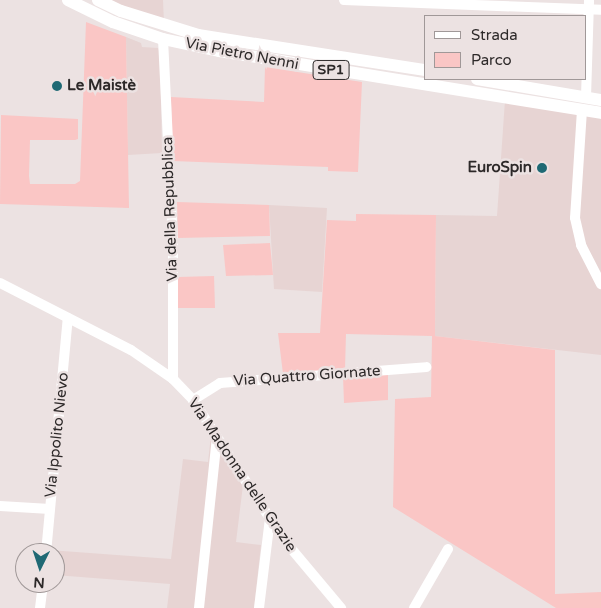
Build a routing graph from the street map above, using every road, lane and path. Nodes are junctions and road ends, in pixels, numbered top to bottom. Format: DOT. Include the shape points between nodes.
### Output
graph roads {
  1 [pos="68,0"];
  2 [pos="98,0"];
  3 [pos="344,0"];
  4 [pos="436,2"];
  5 [pos="589,5"];
  6 [pos="601,10"];
  7 [pos="162,39"];
  8 [pos="424,70"];
  9 [pos="483,80"];
  10 [pos="586,97"];
  11 [pos="601,100"];
  12 [pos="582,110"];
  13 [pos="601,113"];
  14 [pos="0,283"];
  15 [pos="601,284"];
  16 [pos="68,318"];
  17 [pos="426,366"];
  18 [pos="173,380"];
  19 [pos="194,400"];
  20 [pos="217,437"];
  21 [pos="0,506"];
  22 [pos="50,509"];
  23 [pos="270,520"];
  24 [pos="47,543"];
  25 [pos="448,549"];
  26 [pos="42,593"];
  27 [pos="40,608"];
  28 [pos="199,608"];
  29 [pos="259,608"];
  30 [pos="340,608"];
  31 [pos="414,608"];
  1 -- 7 [label="main road, Via Pietro Nenni / SP1" via="113,22"];
  2 -- 8 [label="main road, Via Pietro Nenni / SP1" via="120,11 198,35"];
  3 -- 4 [label="street"];
  4 -- 5 [label="street"];
  5 -- 6 [label="street"];
  5 -- 10 [label="street"];
  7 -- 12 [label="main road, Via Pietro Nenni / SP1" via="258,59"];
  7 -- 18 [label="street, Via della Repubblica" via="173,241"];
  9 -- 10 [label="main road"];
  10 -- 11 [label="main road"];
  12 -- 13 [label="main road, Via Pietro Nenni / SP1"];
  12 -- 15 [label="street" via="575,218 581,245"];
  14 -- 16 [label="street, Via Madonna delle Grazie"];
  16 -- 18 [label="street, Via Madonna delle Grazie" via="131,350"];
  16 -- 22 [label="street, Via Ippolito Nievo"];
  17 -- 19 [label="street, Via Quattro Giornate" via="220,383"];
  18 -- 19 [label="street, Via Madonna delle Grazie"];
  19 -- 20 [label="street, Via Madonna delle Grazie"];
  20 -- 23 [label="street, Via Madonna delle Grazie"];
  20 -- 28 [label="street"];
  21 -- 22 [label="street"];
  22 -- 24 [label="street, Via Ippolito Nievo"];
  23 -- 29 [label="street"];
  23 -- 30 [label="street, Via Madonna delle Grazie"];
  25 -- 31 [label="street"];
  26 -- 27 [label="street"];
}
